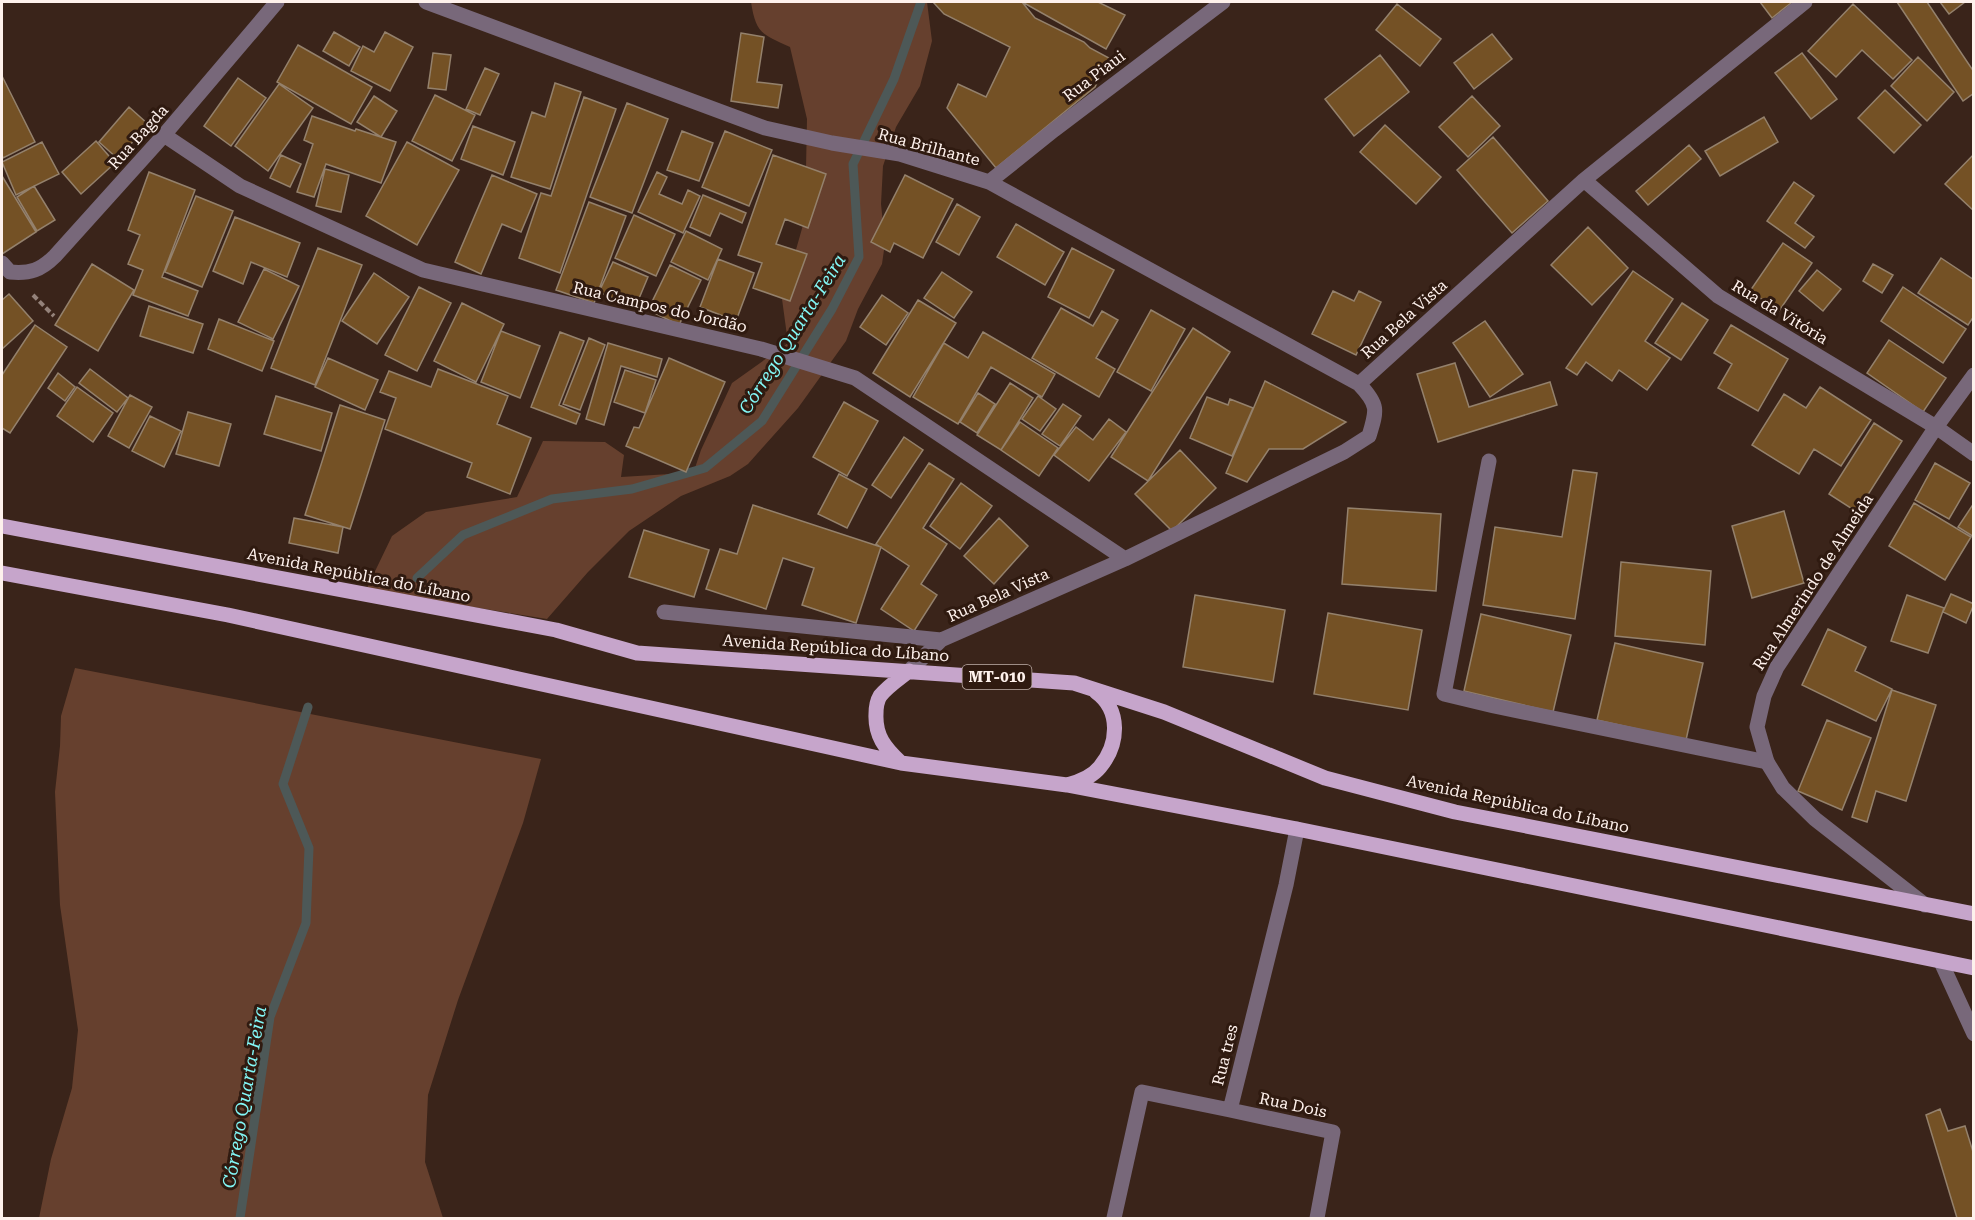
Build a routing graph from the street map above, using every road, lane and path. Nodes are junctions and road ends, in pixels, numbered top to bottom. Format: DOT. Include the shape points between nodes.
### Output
graph roads {
  1 [pos="277,2"];
  2 [pos="426,2"];
  3 [pos="1223,2"];
  4 [pos="1805,2"];
  5 [pos="164,135"];
  6 [pos="1584,180"];
  7 [pos="989,182"];
  8 [pos="6,267"];
  9 [pos="1974,375"];
  10 [pos="1359,384"];
  11 [pos="1935,427"];
  12 [pos="1974,454"];
  13 [pos="1489,461"];
  14 [pos="2,526"];
  15 [pos="1125,559"];
  16 [pos="2,573"];
  17 [pos="664,612"];
  18 [pos="941,640"];
  19 [pos="909,671"];
  20 [pos="1074,683"];
  21 [pos="1767,762"];
  22 [pos="901,763"];
  23 [pos="1067,785"];
  24 [pos="1297,829"];
  25 [pos="1924,904"];
  26 [pos="1974,914"];
  27 [pos="1941,962"];
  28 [pos="1974,968"];
  29 [pos="1974,1034"];
  30 [pos="1230,1110"];
  31 [pos="1114,1218"];
  32 [pos="1317,1218"];
  1 -- 5 [label="street, Rua Bagda"];
  2 -- 7 [label="street, Rua Brilhante" via="765,128 900,154"];
  3 -- 7 [label="street, Rua Piaui"];
  4 -- 6 [label="street, Rua Bela Vista"];
  5 -- 8 [label="street, Rua Bagda" via="45,265 33,272"];
  5 -- 15 [label="street, Rua Campos do Jordão" via="240,186 423,270 761,349 855,378"];
  6 -- 10 [label="street, Rua Bela Vista"];
  6 -- 11 [label="street, Rua da Vitória" via="1718,296"];
  7 -- 10 [label="street, Rua Brilhante"];
  9 -- 11 [label="street, Rua Almerindo de Almeida"];
  10 -- 15 [label="street, Rua Bela Vista" via="1371,397 1376,413 1369,436"];
  11 -- 12 [label="street, Rua da Vitória"];
  11 -- 21 [label="street, Rua Almerindo de Almeida" via="1777,667 1764,696 1757,727"];
  13 -- 21 [label="street" via="1444,694"];
  14 -- 19 [label="main road, Avenida República do Líbano / MT-010" via="556,630 636,653"];
  15 -- 18 [label="street, Rua Bela Vista"];
  16 -- 22 [label="main road" via="228,615"];
  17 -- 18 [label="street"];
  18 -- 19 [label="street, Rua Bela Vista"];
  19 -- 20 [label="main road, Avenida República do Líbano / MT-010"];
  19 -- 22 [label="main road" via="879,698 876,708 880,740"];
  20 -- 23 [label="main road" via="1097,692 1107,701 1114,722 1113,740 1100,768"];
  20 -- 25 [label="main road, Avenida República do Líbano / MT-010" via="1164,712 1325,778 1455,812"];
  21 -- 25 [label="street, Rua Almerindo de Almeida" via="1784,788 1815,819"];
  22 -- 23 [label="main road"];
  23 -- 24 [label="main road"];
  24 -- 27 [label="main road"];
  24 -- 30 [label="street, Rua tres"];
  25 -- 26 [label="main road, Avenida República do Líbano / MT-010"];
  27 -- 28 [label="main road"];
  27 -- 29 [label="street"];
  30 -- 31 [label="street, Rua tres" via="1142,1092"];
  30 -- 32 [label="street, Rua Dois" via="1333,1132"];
}
